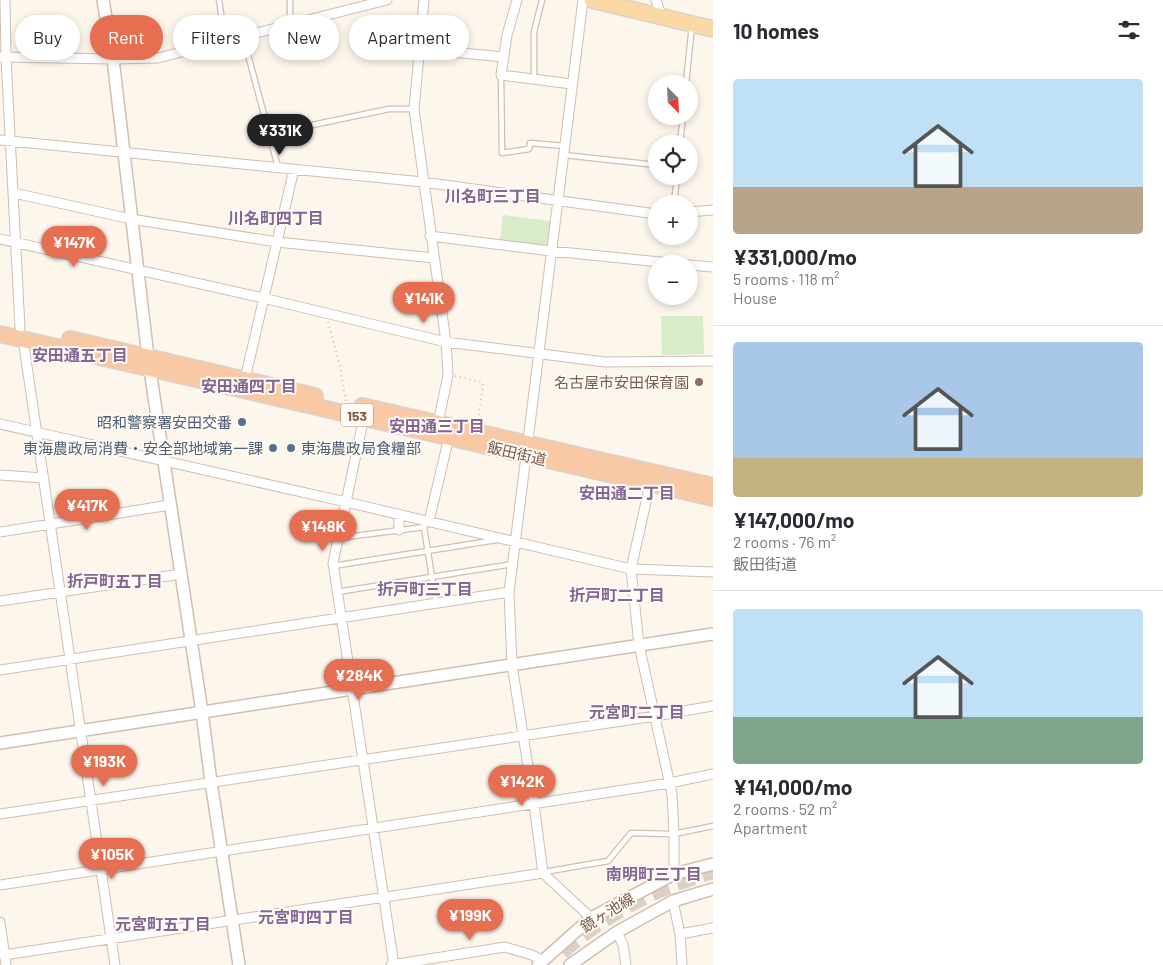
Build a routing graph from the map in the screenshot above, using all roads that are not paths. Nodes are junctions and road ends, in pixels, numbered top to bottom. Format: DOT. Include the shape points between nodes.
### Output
graph roads {
  1 [pos="4,0"];
  2 [pos="103,0"];
  3 [pos="219,0"];
  4 [pos="290,0"];
  5 [pos="387,0"];
  6 [pos="424,0"];
  7 [pos="517,0"];
  8 [pos="542,0"];
  9 [pos="583,0"];
  10 [pos="592,0"];
  11 [pos="656,0"];
  12 [pos="106,15"];
  13 [pos="221,15"];
  14 [pos="290,15"];
  15 [pos="326,15"];
  16 [pos="422,15"];
  17 [pos="661,16"];
  18 [pos="692,24"];
  19 [pos="713,29"];
  20 [pos="469,53"];
  21 [pos="3,57"];
  22 [pos="504,57"];
  23 [pos="90,59"];
  24 [pos="113,60"];
  25 [pos="249,60"];
  26 [pos="418,60"];
  27 [pos="501,75"];
  28 [pos="687,75"];
  29 [pos="534,80"];
  30 [pos="572,84"];
  31 [pos="414,109"];
  32 [pos="269,134"];
  33 [pos="0,140"];
  34 [pos="11,141"];
  35 [pos="564,150"];
  36 [pos="123,152"];
  37 [pos="648,164"];
  38 [pos="278,167"];
  39 [pos="294,169"];
  40 [pos="423,182"];
  41 [pos="14,193"];
  42 [pos="557,200"];
  43 [pos="713,210"];
  44 [pos="698,211"];
  45 [pos="648,213"];
  46 [pos="131,219"];
  47 [pos="430,236"];
  48 [pos="0,239"];
  49 [pos="15,242"];
  50 [pos="277,242"];
  51 [pos="551,251"];
  52 [pos="434,258"];
  53 [pos="648,261"];
  54 [pos="698,265"];
  55 [pos="713,267"];
  56 [pos="137,270"];
  57 [pos="263,298"];
  58 [pos="0,323"];
  59 [pos="0,334"];
  60 [pos="22,334"];
  61 [pos="446,342"];
  62 [pos="538,354"];
  63 [pos="713,361"];
  64 [pos="149,363"];
  65 [pos="245,379"];
  66 [pos="364,417"];
  67 [pos="438,423"];
  68 [pos="0,424"];
  69 [pos="36,432"];
  70 [pos="449,437"];
  71 [pos="528,450"];
  72 [pos="164,461"];
  73 [pos="0,475"];
  74 [pos="44,478"];
  75 [pos="650,484"];
  76 [pos="713,486"];
  77 [pos="713,498"];
  78 [pos="346,502"];
  79 [pos="170,505"];
  80 [pos="399,514"];
  81 [pos="51,524"];
  82 [pos="426,524"];
  83 [pos="399,530"];
  84 [pos="0,532"];
  85 [pos="338,538"];
  86 [pos="504,539"];
  87 [pos="515,541"];
  88 [pos="427,551"];
  89 [pos="512,564"];
  90 [pos="333,566"];
  91 [pos="631,569"];
  92 [pos="713,572"];
  93 [pos="181,574"];
  94 [pos="432,577"];
  95 [pos="61,592"];
  96 [pos="338,592"];
  97 [pos="509,592"];
  98 [pos="0,601"];
  99 [pos="436,603"];
  100 [pos="342,618"];
  101 [pos="713,634"];
  102 [pos="191,641"];
  103 [pos="639,645"];
  104 [pos="71,660"];
  105 [pos="512,665"];
  106 [pos="0,670"];
  107 [pos="352,689"];
  108 [pos="713,706"];
  109 [pos="202,712"];
  110 [pos="655,716"];
  111 [pos="81,730"];
  112 [pos="523,735"];
  113 [pos="0,743"];
  114 [pos="364,760"];
  115 [pos="713,774"];
  116 [pos="211,782"];
  117 [pos="670,783"];
  118 [pos="92,801"];
  119 [pos="534,804"];
  120 [pos="0,814"];
  121 [pos="713,826"];
  122 [pos="373,828"];
  123 [pos="674,834"];
  124 [pos="222,852"];
  125 [pos="713,864"];
  126 [pos="102,869"];
  127 [pos="543,873"];
  128 [pos="674,874"];
  129 [pos="0,885"];
  130 [pos="713,890"];
  131 [pos="384,898"];
  132 [pos="673,901"];
  133 [pos="591,918"];
  134 [pos="232,920"];
  135 [pos="0,922"];
  136 [pos="713,928"];
  137 [pos="617,932"];
  138 [pos="680,934"];
  139 [pos="111,938"];
  140 [pos="4,955"];
  141 [pos="584,960"];
  142 [pos="540,963"];
  143 [pos="6,965"];
  144 [pos="115,965"];
  145 [pos="239,965"];
  146 [pos="393,965"];
  147 [pos="570,965"];
  148 [pos="626,965"];
  149 [pos="682,965"];
  1 -- 21 [label="street"];
  2 -- 12 [label="street"];
  3 -- 13 [label="lane"];
  4 -- 14 [label="lane"];
  5 -- 15 [label="street"];
  6 -- 16 [label="street"];
  7 -- 22 [label="street"];
  8 -- 29 [label="lane" via="534,32"];
  9 -- 30 [label="street"];
  10 -- 17 [label="main road"];
  11 -- 17 [label="street"];
  17 -- 18 [label="main road"];
  18 -- 19 [label="main road"];
  18 -- 28 [label="lane"];
  20 -- 22 [label="street"];
  21 -- 23 [label="street"];
  21 -- 34 [label="street"];
  22 -- 27 [label="street"];
  24 -- 36 [label="street"];
  25 -- 32 [label="lane"];
  26 -- 31 [label="street"];
  27 -- 29 [label="street"];
  27 -- 35 [label="lane" via="502,153 529,149 530,143"];
  29 -- 30 [label="street"];
  30 -- 35 [label="street"];
  31 -- 32 [label="lane" via="389,109"];
  31 -- 40 [label="street"];
  32 -- 38 [label="lane"];
  33 -- 34 [label="street"];
  34 -- 36 [label="street"];
  34 -- 41 [label="street"];
  35 -- 37 [label="lane"];
  35 -- 42 [label="street"];
  36 -- 38 [label="street"];
  36 -- 46 [label="street"];
  38 -- 39 [label="street"];
  39 -- 40 [label="street"];
  39 -- 50 [label="street"];
  40 -- 42 [label="street"];
  40 -- 47 [label="street"];
  41 -- 46 [label="street"];
  41 -- 49 [label="street"];
  42 -- 45 [label="street"];
  42 -- 51 [label="street"];
  43 -- 44 [label="street"];
  46 -- 50 [label="street"];
  46 -- 56 [label="street"];
  47 -- 51 [label="street"];
  47 -- 52 [label="street"];
  48 -- 49 [label="street"];
  49 -- 56 [label="street"];
  49 -- 60 [label="street"];
  50 -- 52 [label="street"];
  50 -- 57 [label="street"];
  51 -- 53 [label="street"];
  51 -- 62 [label="street"];
  52 -- 61 [label="street"];
  54 -- 55 [label="street"];
  56 -- 57 [label="street"];
  56 -- 64 [label="street"];
  57 -- 61 [label="street"];
  57 -- 65 [label="street"];
  58 -- 60 [label="highway, 飯田街道 / 153"];
  59 -- 60 [label="highway, 飯田街道 / 153"];
  60 -- 64 [label="highway, 飯田街道 / 153"];
  60 -- 69 [label="street"];
  61 -- 62 [label="street"];
  61 -- 67 [label="street" via="448,375"];
  62 -- 63 [label="street" via="604,362"];
  62 -- 71 [label="street"];
  64 -- 65 [label="highway, 飯田街道 / 153"];
  64 -- 66 [label="highway, 飯田街道 / 153"];
  64 -- 72 [label="street"];
  65 -- 67 [label="highway, 飯田街道 / 153"];
  66 -- 70 [label="highway, 飯田街道 / 153"];
  66 -- 78 [label="street"];
  67 -- 71 [label="highway, 飯田街道 / 153"];
  68 -- 69 [label="street"];
  69 -- 72 [label="street"];
  69 -- 74 [label="street"];
  70 -- 71 [label="highway, 飯田街道 / 153"];
  70 -- 82 [label="street"];
  71 -- 75 [label="highway, 飯田街道 / 153"];
  71 -- 76 [label="highway, 飯田街道 / 153"];
  71 -- 87 [label="street"];
  72 -- 78 [label="street"];
  72 -- 79 [label="street"];
  73 -- 74 [label="street"];
  74 -- 81 [label="street"];
  75 -- 77 [label="highway, 飯田街道 / 153"];
  75 -- 91 [label="street"];
  78 -- 80 [label="street"];
  78 -- 85 [label="street"];
  79 -- 81 [label="street"];
  79 -- 93 [label="street"];
  80 -- 82 [label="street"];
  80 -- 83 [label="street"];
  81 -- 84 [label="street"];
  81 -- 95 [label="street"];
  82 -- 83 [label="lane"];
  82 -- 86 [label="street"];
  82 -- 88 [label="lane"];
  83 -- 85 [label="lane"];
  85 -- 90 [label="street"];
  86 -- 87 [label="street"];
  86 -- 88 [label="lane"];
  87 -- 89 [label="street"];
  87 -- 91 [label="street"];
  88 -- 90 [label="lane"];
  88 -- 94 [label="lane"];
  89 -- 94 [label="lane"];
  89 -- 97 [label="street"];
  90 -- 96 [label="street"];
  91 -- 92 [label="street"];
  91 -- 103 [label="street"];
  93 -- 95 [label="street"];
  93 -- 102 [label="street"];
  94 -- 96 [label="lane"];
  94 -- 99 [label="lane"];
  95 -- 98 [label="street"];
  95 -- 104 [label="street"];
  96 -- 100 [label="street"];
  97 -- 99 [label="street"];
  97 -- 105 [label="street"];
  99 -- 100 [label="street"];
  100 -- 102 [label="street"];
  100 -- 107 [label="street"];
  101 -- 103 [label="street"];
  102 -- 104 [label="street"];
  102 -- 109 [label="street"];
  103 -- 105 [label="street"];
  103 -- 110 [label="street"];
  104 -- 106 [label="street"];
  104 -- 111 [label="street"];
  105 -- 107 [label="street"];
  105 -- 112 [label="street"];
  107 -- 109 [label="street"];
  107 -- 114 [label="street"];
  108 -- 110 [label="street"];
  109 -- 111 [label="street"];
  109 -- 116 [label="street"];
  110 -- 112 [label="street"];
  110 -- 117 [label="street"];
  111 -- 113 [label="street"];
  111 -- 118 [label="street"];
  112 -- 114 [label="street"];
  112 -- 119 [label="street"];
  114 -- 116 [label="street"];
  114 -- 122 [label="street"];
  115 -- 117 [label="street"];
  116 -- 118 [label="street"];
  116 -- 124 [label="street"];
  117 -- 119 [label="street"];
  117 -- 123 [label="street"];
  118 -- 120 [label="street"];
  118 -- 126 [label="street"];
  119 -- 122 [label="street"];
  119 -- 127 [label="street"];
  121 -- 123 [label="lane"];
  122 -- 124 [label="street"];
  122 -- 131 [label="street"];
  123 -- 127 [label="lane" via="630,833 608,861"];
  123 -- 128 [label="street"];
  124 -- 126 [label="street"];
  124 -- 134 [label="street"];
  125 -- 128 [label="street, 鏡ヶ池線"];
  126 -- 129 [label="street"];
  126 -- 139 [label="street"];
  127 -- 131 [label="street"];
  127 -- 133 [label="street"];
  128 -- 133 [label="street, 鏡ヶ池線"];
  130 -- 132 [label="street, 鏡ヶ池線"];
  131 -- 134 [label="street"];
  131 -- 146 [label="street"];
  132 -- 137 [label="street, 鏡ヶ池線"];
  132 -- 138 [label="street"];
  133 -- 142 [label="street, 鏡ヶ池線"];
  134 -- 139 [label="street"];
  134 -- 145 [label="street"];
  135 -- 140 [label="street"];
  136 -- 138 [label="street"];
  137 -- 141 [label="street, 鏡ヶ池線"];
  137 -- 148 [label="street"];
  138 -- 149 [label="street"];
  139 -- 140 [label="street"];
  139 -- 144 [label="street"];
  140 -- 143 [label="street"];
  141 -- 147 [label="street, 鏡ヶ池線"];
  142 -- 146 [label="street" via="532,955 505,947"];
}
